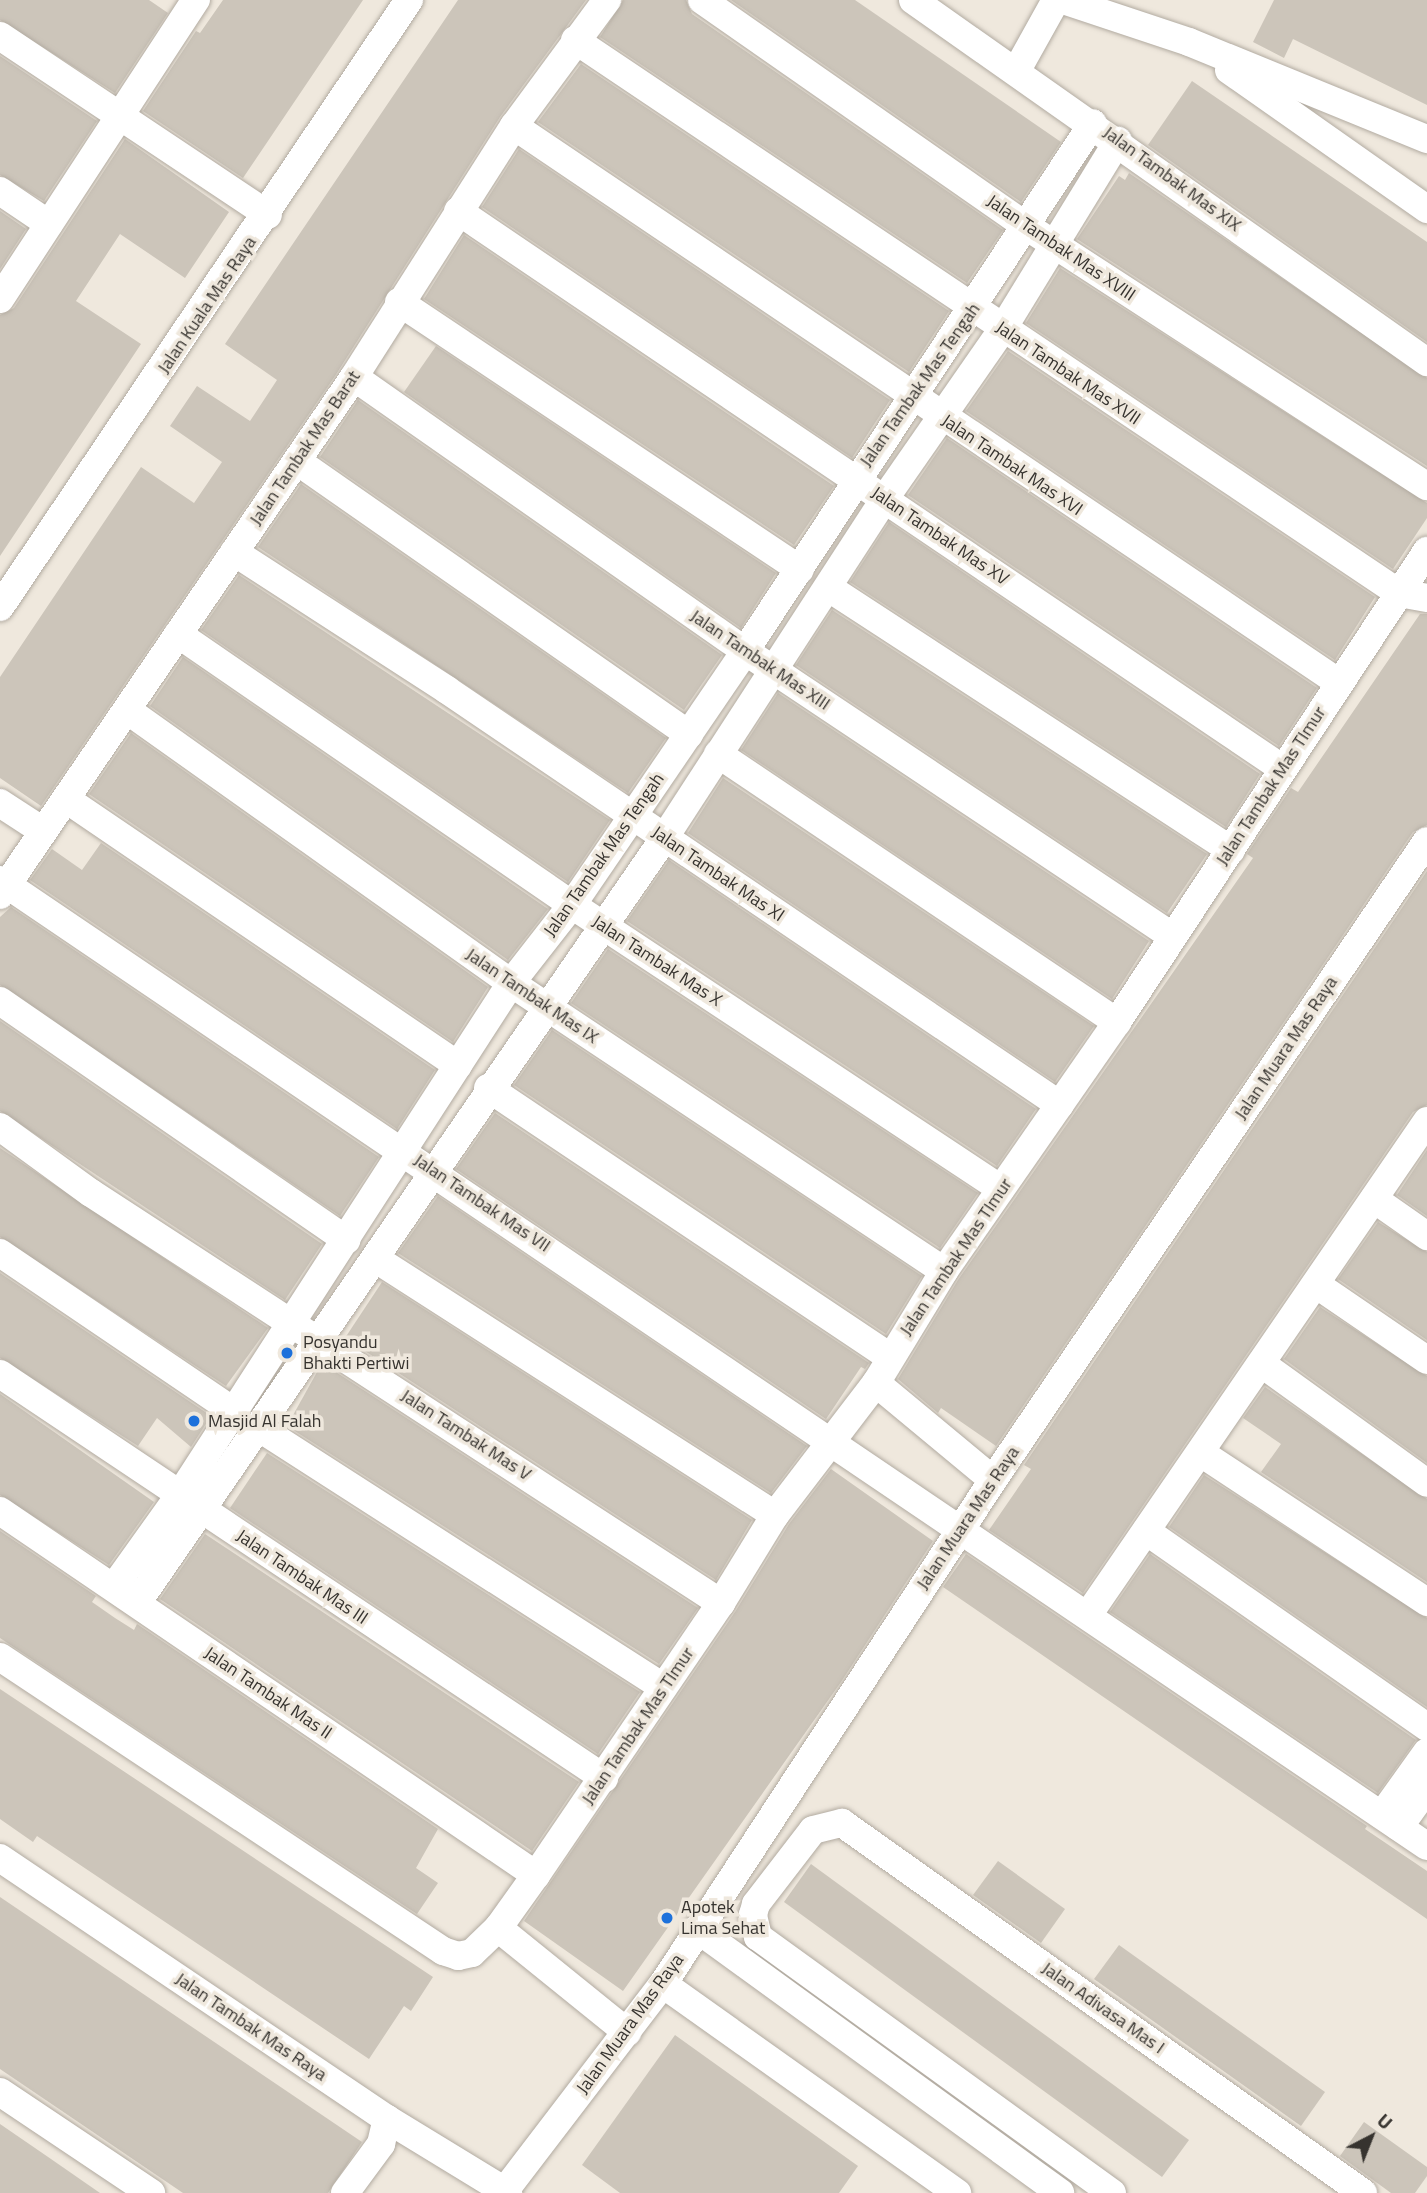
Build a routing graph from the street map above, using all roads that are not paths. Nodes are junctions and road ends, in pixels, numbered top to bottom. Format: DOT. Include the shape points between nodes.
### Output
graph roads {
  1 [pos="409,0"];
  2 [pos="607,0"];
  3 [pos="702,0"];
  4 [pos="913,0"];
  5 [pos="1056,0"];
  6 [pos="1063,0"];
  7 [pos="183,5"];
  8 [pos="0,36"];
  9 [pos="575,40"];
  10 [pos="1189,42"];
  11 [pos="1017,70"];
  12 [pos="121,116"];
  13 [pos="1093,123"];
  14 [pos="514,125"];
  15 [pos="1427,139"];
  16 [pos="1118,141"];
  17 [pos="0,191"];
  18 [pos="1427,209"];
  19 [pos="458,211"];
  20 [pos="268,215"];
  21 [pos="49,224"];
  22 [pos="1026,226"];
  23 [pos="1053,244"];
  24 [pos="0,299"];
  25 [pos="399,302"];
  26 [pos="973,310"];
  27 [pos="1002,330"];
  28 [pos="1427,362"];
  29 [pos="354,377"];
  30 [pos="914,400"];
  31 [pos="941,418"];
  32 [pos="296,461"];
  33 [pos="856,479"];
  34 [pos="1427,486"];
  35 [pos="886,499"];
  36 [pos="1427,551"];
  37 [pos="234,552"];
  38 [pos="800,569"];
  39 [pos="829,588"];
  40 [pos="1399,593"];
  41 [pos="1427,598"];
  42 [pos="0,607"];
  43 [pos="178,634"];
  44 [pos="745,651"];
  45 [pos="773,669"];
  46 [pos="1338,682"];
  47 [pos="127,710"];
  48 [pos="689,734"];
  49 [pos="718,754"];
  50 [pos="1283,769"];
  51 [pos="66,799"];
  52 [pos="0,803"];
  53 [pos="632,816"];
  54 [pos="43,831"];
  55 [pos="665,837"];
  56 [pos="1427,841"];
  57 [pos="1231,850"];
  58 [pos="2,886"];
  59 [pos="572,905"];
  60 [pos="602,924"];
  61 [pos="1172,936"];
  62 [pos="511,983"];
  63 [pos="0,1001"];
  64 [pos="545,1006"];
  65 [pos="1117,1022"];
  66 [pos="458,1065"];
  67 [pos="488,1088"];
  68 [pos="1060,1105"];
  69 [pos="1427,1121"];
  70 [pos="0,1127"];
  71 [pos="404,1150"];
  72 [pos="435,1171"];
  73 [pos="1001,1189"];
  74 [pos="1374,1199"];
  75 [pos="1427,1236"];
  76 [pos="346,1240"];
  77 [pos="0,1253"];
  78 [pos="376,1259"];
  79 [pos="944,1270"];
  80 [pos="1317,1285"];
  81 [pos="293,1321"];
  82 [pos="319,1338"];
  83 [pos="890,1357"];
  84 [pos="1427,1360"];
  85 [pos="1262,1364"];
  86 [pos="0,1374"];
  87 [pos="876,1383"];
  88 [pos="233,1411"];
  89 [pos="261,1429"];
  90 [pos="831,1441"];
  91 [pos="1201,1453"];
  92 [pos="993,1480"];
  93 [pos="1427,1483"];
  94 [pos="179,1496"];
  95 [pos="0,1511"];
  96 [pos="204,1512"];
  97 [pos="775,1515"];
  98 [pos="960,1530"];
  99 [pos="1146,1531"];
  100 [pos="125,1595"];
  101 [pos="1427,1602"];
  102 [pos="721,1603"];
  103 [pos="1088,1615"];
  104 [pos="0,1657"];
  105 [pos="662,1686"];
  106 [pos="1427,1727"];
  107 [pos="1427,1752"];
  108 [pos="604,1778"];
  109 [pos="1427,1788"];
  110 [pos="1390,1821"];
  111 [pos="1427,1846"];
  112 [pos="0,1858"];
  113 [pos="536,1875"];
  114 [pos="498,1928"];
  115 [pos="697,1929"];
  116 [pos="663,1984"];
  117 [pos="627,2032"];
  118 [pos="0,2092"];
  119 [pos="387,2119"];
  120 [pos="505,2192"];
  121 [pos="151,2193"];
  122 [pos="345,2193"];
  123 [pos="957,2193"];
  124 [pos="1060,2193"];
  125 [pos="1112,2193"];
  126 [pos="1363,2193"];
  1 -- 20 [label="street, Jalan Kuala Mas Raya"];
  2 -- 9 [label="street, Jalan Tambak Mas Barat"];
  3 -- 22 [label="street, Jalan Tambak Mas XVIII"];
  4 -- 11 [label="street, Jalan Tambak Mas XIX"];
  5 -- 11 [label="street"];
  6 -- 10 [label="street"];
  7 -- 12 [label="street"];
  8 -- 12 [label="street"];
  9 -- 14 [label="street, Jalan Tambak Mas Barat"];
  9 -- 26 [label="street, Jalan Tambak Mas XVII"];
  10 -- 15 [label="street"];
  10 -- 18 [label="street"];
  11 -- 13 [label="street, Jalan Tambak Mas XIX"];
  12 -- 20 [label="street"];
  12 -- 21 [label="street"];
  13 -- 16 [label="street, Jalan Tambak Mas XIX"];
  13 -- 22 [label="street, Jalan Tambak Mas Tengah"];
  14 -- 19 [label="street, Jalan Tambak Mas Barat"];
  14 -- 30 [label="street, Jalan Tambak Mas XVI"];
  16 -- 23 [label="street, Jalan Tambak Mas Tengah"];
  16 -- 28 [label="street, Jalan Tambak Mas XIX"];
  17 -- 21 [label="street"];
  19 -- 25 [label="street, Jalan Tambak Mas Barat"];
  19 -- 33 [label="street, Jalan Tambak Mas XV"];
  20 -- 42 [label="street, Jalan Kuala Mas Raya"];
  21 -- 24 [label="street"];
  22 -- 23 [label="street, Jalan Tambak Mas XVIII"];
  22 -- 26 [label="street, Jalan Tambak Mas Tengah"];
  23 -- 27 [label="street, Jalan Tambak Mas Tengah"];
  23 -- 34 [label="street, Jalan Tambak Mas XVIII"];
  25 -- 29 [label="street, Jalan Tambak Mas Barat"];
  25 -- 38 [label="street"];
  26 -- 27 [label="street, Jalan Tambak Mas XVII"];
  26 -- 30 [label="street, Jalan Tambak Mas Tengah"];
  27 -- 31 [label="street, Jalan Tambak Mas Tengah"];
  27 -- 40 [label="street, Jalan Tambak Mas XVII"];
  29 -- 32 [label="street, Jalan Tambak Mas Barat"];
  29 -- 44 [label="street, Jalan Tambak Mas XIII"];
  30 -- 31 [label="street, Jalan Tambak Mas XVI"];
  30 -- 33 [label="street, Jalan Tambak Mas Tengah"];
  31 -- 35 [label="street, Jalan Tambak Mas Tengah"];
  31 -- 46 [label="street, Jalan Tambak Mas XVI"];
  32 -- 37 [label="street, Jalan Tambak Mas Barat"];
  32 -- 48 [label="street"];
  33 -- 35 [label="street, Jalan Tambak Mas XV"];
  33 -- 38 [label="street, Jalan Tambak Mas Tengah"];
  35 -- 39 [label="street, Jalan Tambak Mas Tengah"];
  35 -- 50 [label="street, Jalan Tambak Mas XV"];
  36 -- 40 [label="street, Jalan Tambak Mas TImur"];
  37 -- 43 [label="street, Jalan Tambak Mas Barat"];
  37 -- 53 [label="street, Jalan Tambak Mas XI"];
  38 -- 44 [label="street, Jalan Tambak Mas Tengah"];
  39 -- 45 [label="street, Jalan Tambak Mas Tengah"];
  39 -- 57 [label="street"];
  40 -- 41 [label="street, Jalan Tambak Mas XVII"];
  40 -- 46 [label="street, Jalan Tambak Mas TImur"];
  43 -- 47 [label="street, Jalan Tambak Mas Barat"];
  43 -- 59 [label="street, Jalan Tambak Mas X"];
  44 -- 45 [label="street, Jalan Tambak Mas XIII"];
  44 -- 48 [label="street, Jalan Tambak Mas Tengah"];
  45 -- 49 [label="street, Jalan Tambak Mas Tengah"];
  45 -- 61 [label="street, Jalan Tambak Mas XIII"];
  46 -- 50 [label="street, Jalan Tambak Mas TImur"];
  47 -- 51 [label="street, Jalan Tambak Mas Barat"];
  47 -- 62 [label="street, Jalan Tambak Mas IX"];
  48 -- 53 [label="street, Jalan Tambak Mas Tengah"];
  49 -- 55 [label="street, Jalan Tambak Mas Tengah"];
  49 -- 65 [label="street"];
  50 -- 57 [label="street, Jalan Tambak Mas TImur"];
  51 -- 54 [label="street, Jalan Tambak Mas Barat"];
  51 -- 66 [label="street"];
  52 -- 54 [label="street"];
  53 -- 55 [label="street, Jalan Tambak Mas XI"];
  53 -- 59 [label="street, Jalan Tambak Mas Tengah"];
  54 -- 58 [label="street, Jalan Tambak Mas Barat"];
  55 -- 60 [label="street, Jalan Tambak Mas Tengah"];
  55 -- 68 [label="street, Jalan Tambak Mas XI"];
  56 -- 92 [label="street, Jalan Muara Mas Raya"];
  57 -- 61 [label="street, Jalan Tambak Mas TImur"];
  58 -- 71 [label="street, Jalan Tambak Mas VII"];
  59 -- 60 [label="street, Jalan Tambak Mas X"];
  59 -- 62 [label="street, Jalan Tambak Mas Tengah"];
  60 -- 64 [label="street, Jalan Tambak Mas Tengah"];
  60 -- 73 [label="street, Jalan Tambak Mas X"];
  61 -- 65 [label="street, Jalan Tambak Mas TImur"];
  62 -- 64 [label="street, Jalan Tambak Mas IX"];
  62 -- 66 [label="street, Jalan Tambak Mas Tengah"];
  63 -- 76 [label="street"];
  64 -- 67 [label="street, Jalan Tambak Mas Tengah"];
  64 -- 79 [label="street, Jalan Tambak Mas IX"];
  65 -- 68 [label="street, Jalan Tambak Mas TImur"];
  66 -- 71 [label="street, Jalan Tambak Mas Tengah"];
  67 -- 72 [label="street, Jalan Tambak Mas Tengah"];
  67 -- 83 [label="street"];
  68 -- 73 [label="street, Jalan Tambak Mas TImur"];
  69 -- 74 [label="street"];
  70 -- 81 [label="street, Jalan Tambak Mas V" via="91,1193"];
  71 -- 72 [label="street, Jalan Tambak Mas VII"];
  71 -- 76 [label="street, Jalan Tambak Mas Tengah"];
  72 -- 78 [label="street, Jalan Tambak Mas Tengah"];
  72 -- 90 [label="street, Jalan Tambak Mas VII"];
  73 -- 79 [label="street, Jalan Tambak Mas TImur"];
  74 -- 75 [label="street"];
  74 -- 80 [label="street"];
  76 -- 81 [label="street, Jalan Tambak Mas Tengah"];
  77 -- 88 [label="street"];
  78 -- 82 [label="street, Jalan Tambak Mas Tengah"];
  78 -- 97 [label="street"];
  79 -- 83 [label="street, Jalan Tambak Mas TImur"];
  80 -- 84 [label="street"];
  80 -- 85 [label="street"];
  81 -- 82 [label="street, Jalan Tambak Mas V"];
  81 -- 88 [label="street, Jalan Tambak Mas Tengah"];
  82 -- 89 [label="street, Jalan Tambak Mas Tengah"];
  82 -- 102 [label="street, Jalan Tambak Mas V"];
  83 -- 87 [label="street, Jalan Tambak Mas TImur"];
  85 -- 91 [label="street"];
  85 -- 93 [label="street"];
  86 -- 94 [label="street, Jalan Tambak Mas III"];
  87 -- 90 [label="street, Jalan Tambak Mas TImur"];
  87 -- 92 [label="street"];
  88 -- 94 [label="street, Jalan Tambak Mas Tengah"];
  89 -- 96 [label="street, Jalan Tambak Mas Tengah"];
  89 -- 105 [label="street"];
  90 -- 97 [label="street, Jalan Tambak Mas TImur"];
  90 -- 98 [label="street, Jalan Tambak Mas VII"];
  91 -- 99 [label="street"];
  91 -- 101 [label="street"];
  92 -- 98 [label="street, Jalan Muara Mas Raya"];
  94 -- 96 [label="street, Jalan Tambak Mas III"];
  94 -- 100 [label="street, Jalan Tambak Mas Tengah"];
  95 -- 100 [label="street, Jalan Tambak Mas II"];
  96 -- 100 [label="street, Jalan Tambak Mas Tengah"];
  96 -- 108 [label="street, Jalan Tambak Mas III"];
  97 -- 102 [label="street, Jalan Tambak Mas TImur"];
  98 -- 103 [label="street, Jalan Tambak Mas VII"];
  98 -- 115 [label="street, Jalan Muara Mas Raya"];
  99 -- 103 [label="street"];
  99 -- 106 [label="street"];
  100 -- 113 [label="street, Jalan Tambak Mas II"];
  102 -- 105 [label="street, Jalan Tambak Mas TImur"];
  103 -- 110 [label="street, Jalan Tambak Mas VII"];
  104 -- 114 [label="street, Jalan Tambak Mas TImur" via="443,1951 458,1956 472,1953"];
  105 -- 108 [label="street, Jalan Tambak Mas TImur"];
  107 -- 110 [label="street"];
  108 -- 113 [label="street, Jalan Tambak Mas TImur"];
  109 -- 110 [label="street"];
  110 -- 111 [label="street, Jalan Tambak Mas VII"];
  112 -- 119 [label="street, Jalan Tambak Mas Raya"];
  113 -- 114 [label="street, Jalan Tambak Mas TImur"];
  114 -- 117 [label="street"];
  115 -- 116 [label="street, Jalan Muara Mas Raya"];
  115 -- 124 [label="street"];
  116 -- 117 [label="street, Jalan Muara Mas Raya"];
  116 -- 123 [label="street"];
  117 -- 120 [label="street, Jalan Muara Mas Raya"];
  118 -- 121 [label="street"];
  119 -- 120 [label="street, Jalan Tambak Mas Raya"];
  119 -- 122 [label="street" via="381,2144"];
  125 -- 126 [label="street, Jalan Adivasa Mas I" via="758,1937 753,1915 764,1891 813,1830 842,1823"];
}
